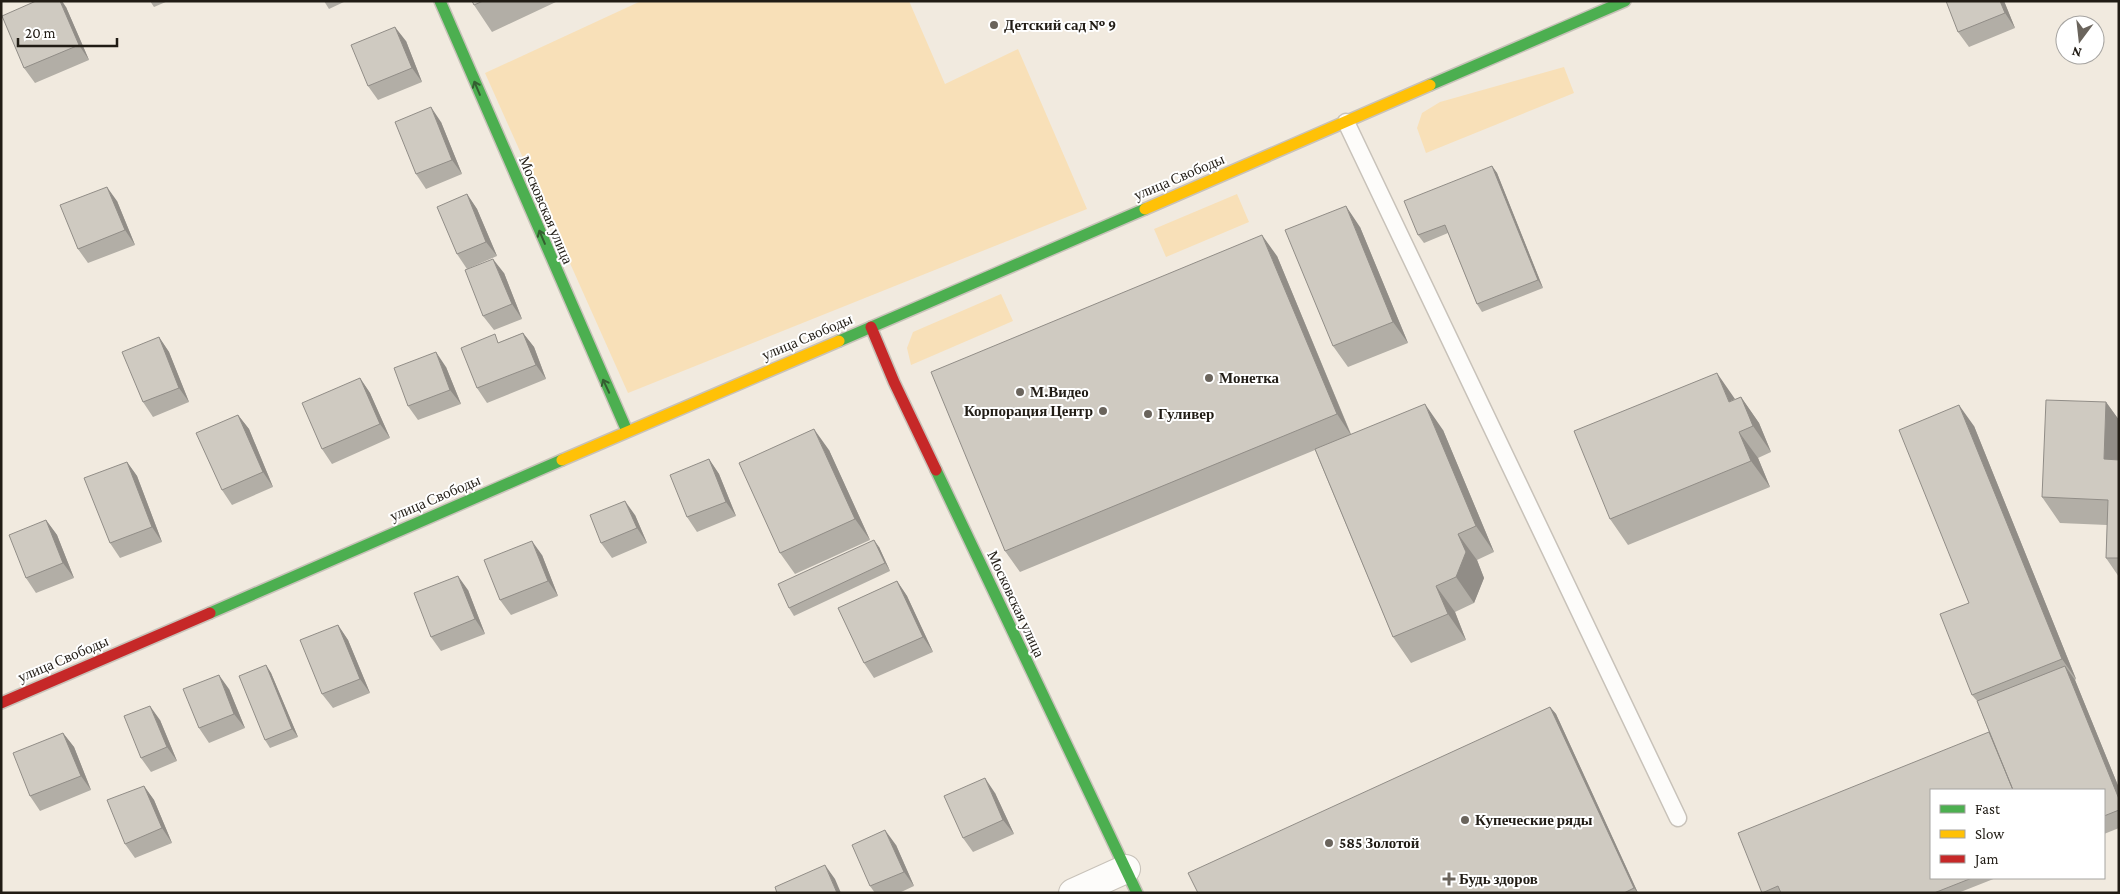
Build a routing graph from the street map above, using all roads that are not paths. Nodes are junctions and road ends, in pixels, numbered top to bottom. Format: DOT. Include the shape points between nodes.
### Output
graph roads {
  1 [pos="440,1"];
  2 [pos="1625,1"];
  3 [pos="1346,122"];
  4 [pos="871,327"];
  5 [pos="627,430"];
  6 [pos="1,702"];
  7 [pos="1678,818"];
  8 [pos="1131,881"];
  9 [pos="1073,893"];
  5 -- 1 [label="street, Московская улица, one-way"];
  2 -- 3 [label="street, улица Свободы"];
  3 -- 4 [label="street, улица Свободы"];
  3 -- 7 [label="lane"];
  4 -- 5 [label="street, улица Свободы"];
  4 -- 8 [label="street, Московская улица" via="894,382"];
  5 -- 6 [label="street, улица Свободы"];
  8 -- 9 [label="street"];
}
